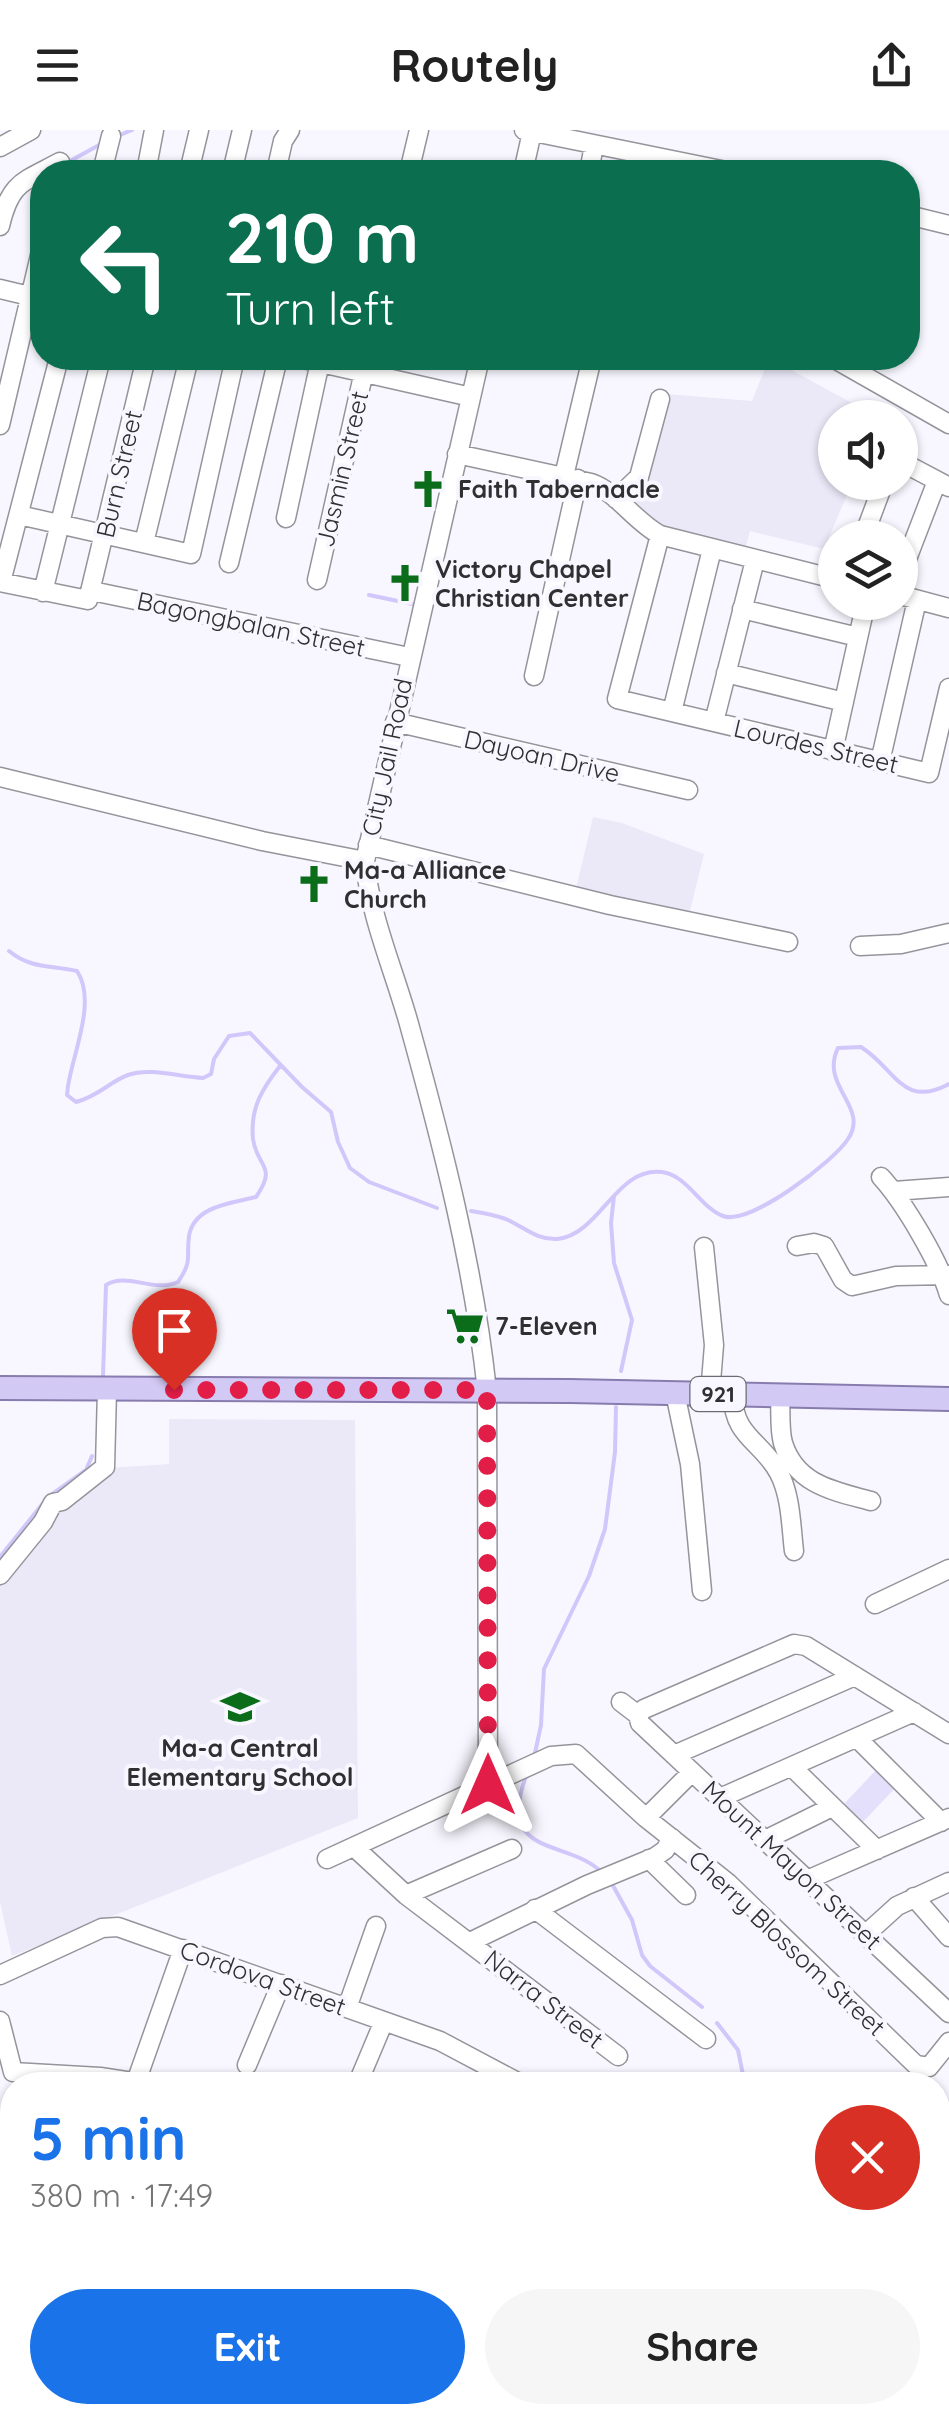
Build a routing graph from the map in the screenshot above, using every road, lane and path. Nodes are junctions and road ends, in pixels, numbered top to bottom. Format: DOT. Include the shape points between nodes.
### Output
graph roads {
  1 [pos="31,130"];
  2 [pos="154,130"];
  3 [pos="200,130"];
  4 [pos="242,130"];
  5 [pos="290,130"];
  6 [pos="419,130"];
  7 [pos="528,131"];
  8 [pos="110,136"];
  9 [pos="594,145"];
  10 [pos="0,147"];
  11 [pos="105,160"];
  12 [pos="148,160"];
  13 [pos="193,160"];
  14 [pos="235,160"];
  15 [pos="279,160"];
  16 [pos="412,160"];
  17 [pos="524,160"];
  18 [pos="591,160"];
  19 [pos="671,160"];
  20 [pos="30,180"];
  21 [pos="920,218"];
  22 [pos="949,225"];
  23 [pos="0,226"];
  24 [pos="0,289"];
  25 [pos="30,296"];
  26 [pos="30,322"];
  27 [pos="57,370"];
  28 [pos="98,370"];
  29 [pos="143,370"];
  30 [pos="186,370"];
  31 [pos="232,370"];
  32 [pos="275,370"];
  33 [pos="318,370"];
  34 [pos="365,370"];
  35 [pos="382,370"];
  36 [pos="477,370"];
  37 [pos="590,370"];
  38 [pos="854,370"];
  39 [pos="471,397"];
  40 [pos="660,400"];
  41 [pos="949,424"];
  42 [pos="0,425"];
  43 [pos="457,454"];
  44 [pos="918,471"];
  45 [pos="571,478"];
  46 [pos="943,484"];
  47 [pos="616,499"];
  48 [pos="20,515"];
  49 [pos="286,518"];
  50 [pos="60,524"];
  51 [pos="105,534"];
  52 [pos="660,536"];
  53 [pos="918,538"];
  54 [pos="144,543"];
  55 [pos="712,549"];
  56 [pos="755,560"];
  57 [pos="230,563"];
  58 [pos="818,576"];
  59 [pos="317,580"];
  60 [pos="1,582"];
  61 [pos="92,591"];
  62 [pos="42,592"];
  63 [pos="918,600"];
  64 [pos="949,608"];
  65 [pos="742,609"];
  66 [pos="862,620"];
  67 [pos="904,620"];
  68 [pos="858,638"];
  69 [pos="409,658"];
  70 [pos="726,672"];
  71 [pos="534,676"];
  72 [pos="949,688"];
  73 [pos="844,702"];
  74 [pos="672,712"];
  75 [pos="395,722"];
  76 [pos="714,722"];
  77 [pos="833,750"];
  78 [pos="880,762"];
  79 [pos="0,776"];
  80 [pos="688,790"];
  81 [pos="366,853"];
  82 [pos="949,933"];
  83 [pos="788,942"];
  84 [pos="860,946"];
  85 [pos="949,1187"];
  86 [pos="797,1246"];
  87 [pos="704,1247"];
  88 [pos="946,1275"];
  89 [pos="949,1295"];
  90 [pos="0,1388"];
  91 [pos="107,1390"];
  92 [pos="487,1390"];
  93 [pos="676,1393"];
  94 [pos="722,1394"];
  95 [pos="780,1396"];
  96 [pos="949,1399"];
  97 [pos="871,1501"];
  98 [pos="794,1551"];
  99 [pos="949,1569"];
  100 [pos="0,1575"];
  101 [pos="702,1591"];
  102 [pos="875,1604"];
  103 [pos="855,1676"];
  104 [pos="621,1702"];
  105 [pos="914,1712"];
  106 [pos="638,1715"];
  107 [pos="949,1734"];
  108 [pos="857,1738"];
  109 [pos="674,1754"];
  110 [pos="792,1766"];
  111 [pos="692,1772"];
  112 [pos="488,1785"];
  113 [pos="720,1798"];
  114 [pos="832,1807"];
  115 [pos="646,1818"];
  116 [pos="945,1820"];
  117 [pos="672,1838"];
  118 [pos="765,1840"];
  119 [pos="354,1847"];
  120 [pos="512,1850"];
  121 [pos="876,1850"];
  122 [pos="327,1859"];
  123 [pos="649,1860"];
  124 [pos="807,1880"];
  125 [pos="949,1882"];
  126 [pos="406,1895"];
  127 [pos="686,1895"];
  128 [pos="914,1897"];
  129 [pos="535,1909"];
  130 [pos="376,1926"];
  131 [pos="865,1935"];
  132 [pos="949,1937"];
  133 [pos="470,1942"];
  134 [pos="182,1949"];
  135 [pos="0,1975"];
  136 [pos="281,1984"];
  137 [pos="949,1986"];
  138 [pos="942,2007"];
  139 [pos="347,2008"];
  140 [pos="0,2021"];
  141 [pos="384,2021"];
  142 [pos="706,2039"];
  143 [pos="949,2042"];
  144 [pos="618,2056"];
  145 [pos="248,2065"];
  146 [pos="13,2072"];
  147 [pos="147,2072"];
  148 [pos="362,2072"];
  149 [pos="490,2072"];
  1 -- 10 [label="street"];
  2 -- 12 [label="street"];
  3 -- 13 [label="street"];
  4 -- 14 [label="street"];
  5 -- 15 [label="street"];
  6 -- 16 [label="street"];
  7 -- 9 [label="street"];
  7 -- 17 [label="street"];
  8 -- 11 [label="street"];
  9 -- 18 [label="street"];
  9 -- 19 [label="street"];
  20 -- 23 [label="street" via="10,194"];
  21 -- 22 [label="street"];
  24 -- 25 [label="street"];
  26 -- 42 [label="street"];
  27 -- 48 [label="street"];
  28 -- 50 [label="street"];
  29 -- 51 [label="street, Burn Street"];
  30 -- 54 [label="street"];
  31 -- 54 [label="street" via="191,554"];
  32 -- 57 [label="street"];
  33 -- 49 [label="street"];
  34 -- 59 [label="street, Jasmin Street"];
  35 -- 39 [label="street"];
  36 -- 39 [label="street, City Jail Road"];
  37 -- 45 [label="street"];
  38 -- 41 [label="street"];
  39 -- 43 [label="street, City Jail Road"];
  40 -- 47 [label="street" via="640,477"];
  43 -- 45 [label="street"];
  43 -- 69 [label="street, City Jail Road"];
  44 -- 46 [label="street"];
  45 -- 47 [label="street" via="600,486"];
  45 -- 71 [label="street"];
  46 -- 53 [label="street"];
  47 -- 52 [label="street"];
  48 -- 50 [label="street"];
  48 -- 60 [label="street"];
  50 -- 51 [label="street"];
  50 -- 62 [label="street"];
  51 -- 54 [label="street"];
  51 -- 61 [label="street, Burn Street"];
  52 -- 55 [label="street"];
  52 -- 74 [label="street, Lourdes Street" via="618,699"];
  55 -- 56 [label="street"];
  55 -- 74 [label="street"];
  56 -- 58 [label="street"];
  56 -- 65 [label="street"];
  60 -- 62 [label="street"];
  61 -- 62 [label="street, Bagongbalan Street" via="85,601"];
  61 -- 69 [label="street, Bagongbalan Street"];
  63 -- 64 [label="street"];
  65 -- 68 [label="street"];
  65 -- 70 [label="street"];
  66 -- 68 [label="street"];
  67 -- 78 [label="street"];
  68 -- 73 [label="street"];
  69 -- 75 [label="street, City Jail Road"];
  70 -- 73 [label="street"];
  70 -- 76 [label="street"];
  72 -- 78 [label="street, Lourdes Street" via="929,773"];
  73 -- 77 [label="street"];
  74 -- 76 [label="street, Lourdes Street"];
  75 -- 80 [label="street, Dayoan Drive"];
  75 -- 81 [label="street, City Jail Road"];
  76 -- 77 [label="street, Lourdes Street"];
  77 -- 78 [label="street, Lourdes Street"];
  79 -- 81 [label="street" via="262,841"];
  81 -- 83 [label="street"];
  81 -- 92 [label="street, City Jail Road" via="372,902 453,1201"];
  82 -- 84 [label="street"];
  85 -- 88 [label="street" via="888,1184"];
  86 -- 88 [label="street" via="824,1246 852,1286"];
  87 -- 94 [label="street"];
  88 -- 89 [label="street"];
  90 -- 91 [label="main road, 921"];
  91 -- 92 [label="main road, 921"];
  91 -- 100 [label="street" via="105,1466 53,1503"];
  92 -- 93 [label="main road, 921"];
  92 -- 112 [label="street, City Jail Road"];
  93 -- 94 [label="main road, 921"];
  93 -- 101 [label="street"];
  94 -- 95 [label="main road, 921"];
  94 -- 98 [label="street" via="784,1484"];
  95 -- 96 [label="main road, 921"];
  95 -- 97 [label="street" via="782,1441 794,1466 816,1486"];
  99 -- 102 [label="street"];
  103 -- 105 [label="street"];
  103 -- 106 [label="street" via="806,1646 788,1645"];
  103 -- 109 [label="street"];
  104 -- 106 [label="street, Mount Mayon Street"];
  105 -- 107 [label="street"];
  105 -- 108 [label="street"];
  106 -- 109 [label="street, Mount Mayon Street"];
  108 -- 110 [label="street"];
  108 -- 116 [label="street"];
  109 -- 111 [label="street, Mount Mayon Street"];
  110 -- 113 [label="street"];
  110 -- 114 [label="street"];
  111 -- 113 [label="street, Mount Mayon Street"];
  111 -- 115 [label="street"];
  112 -- 115 [label="street, Cherry Blossom Street" via="568,1753 583,1758"];
  112 -- 119 [label="street"];
  113 -- 118 [label="street, Mount Mayon Street"];
  114 -- 118 [label="street"];
  114 -- 121 [label="street"];
  115 -- 117 [label="street, Cherry Blossom Street"];
  116 -- 121 [label="street"];
  117 -- 123 [label="street"];
  117 -- 143 [label="street, Cherry Blossom Street" via="728,1883 910,2060 925,2068"];
  118 -- 124 [label="street, Mount Mayon Street"];
  119 -- 122 [label="street"];
  119 -- 126 [label="street, Narra Street"];
  120 -- 126 [label="street"];
  121 -- 124 [label="street"];
  123 -- 127 [label="street"];
  123 -- 129 [label="street"];
  124 -- 131 [label="street, Mount Mayon Street"];
  125 -- 128 [label="street"];
  126 -- 133 [label="street, Narra Street"];
  128 -- 131 [label="street"];
  128 -- 132 [label="street"];
  129 -- 133 [label="street"];
  129 -- 142 [label="street"];
  130 -- 139 [label="street"];
  131 -- 138 [label="street, Mount Mayon Street"];
  133 -- 144 [label="street, Narra Street"];
  134 -- 135 [label="street, Cordova Street" via="110,1927"];
  134 -- 136 [label="street, Cordova Street"];
  134 -- 147 [label="street"];
  136 -- 139 [label="street, Cordova Street"];
  136 -- 145 [label="street"];
  137 -- 138 [label="street"];
  139 -- 141 [label="street, Cordova Street"];
  140 -- 146 [label="street"];
  141 -- 148 [label="street"];
  141 -- 149 [label="street, Cordova Street" via="456,2048"];
}
